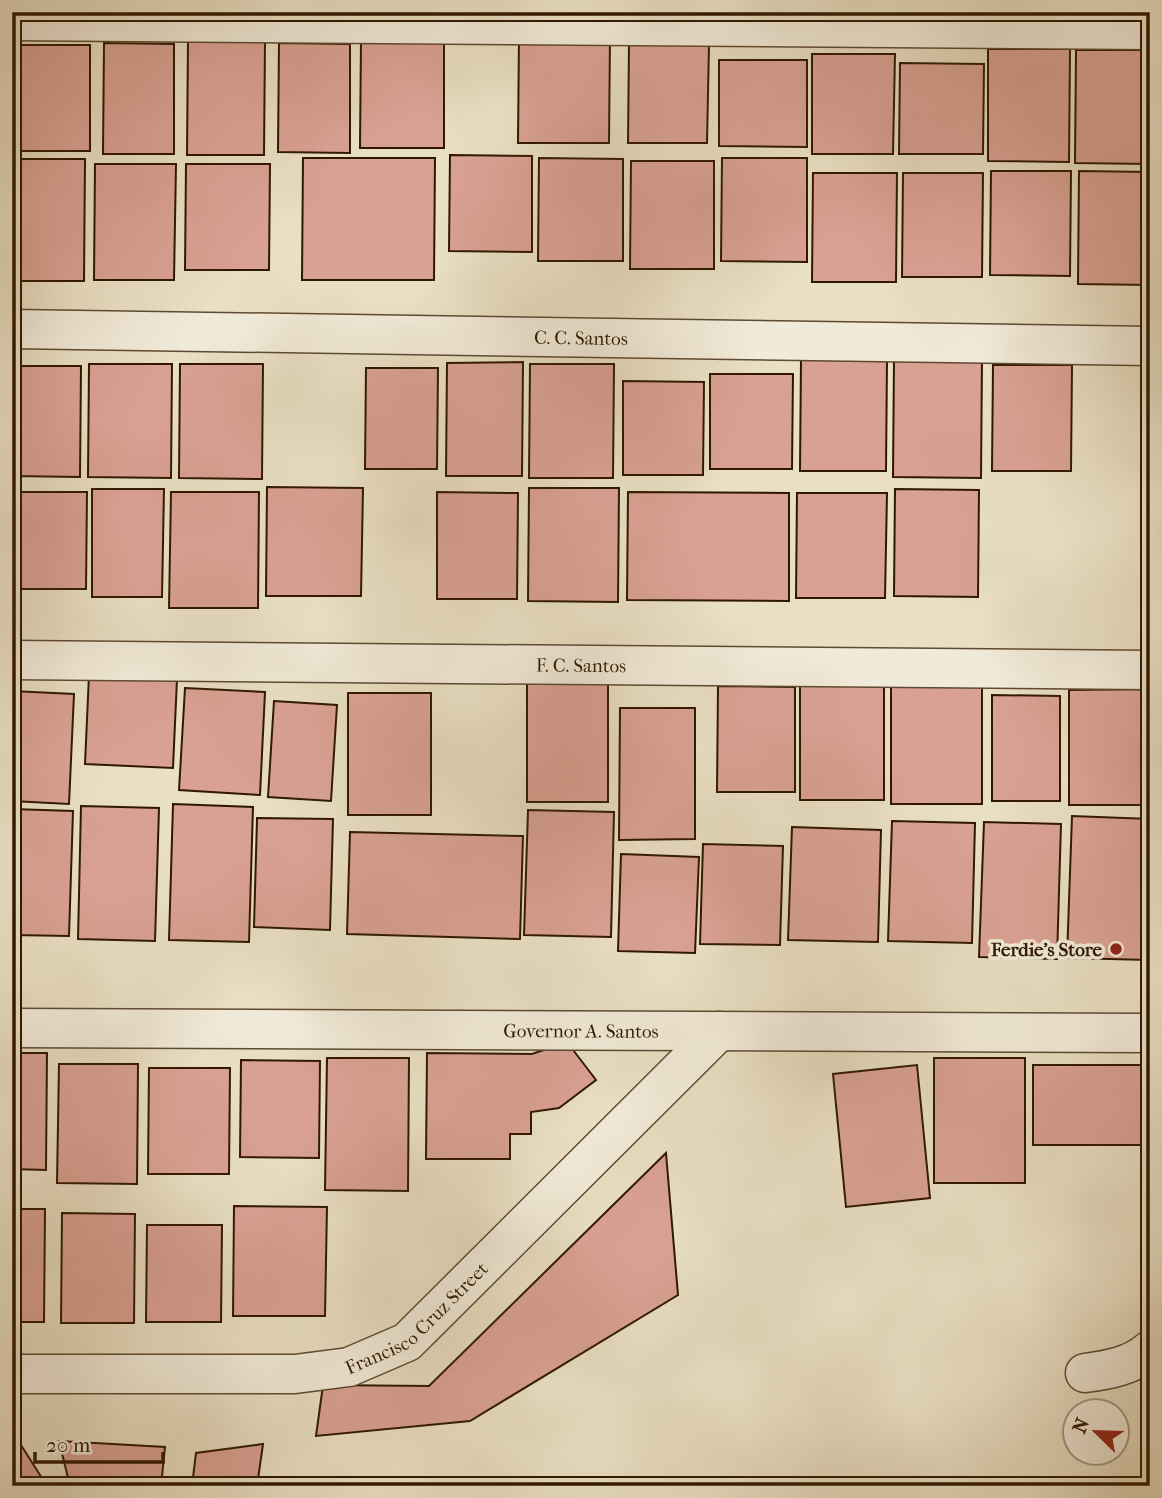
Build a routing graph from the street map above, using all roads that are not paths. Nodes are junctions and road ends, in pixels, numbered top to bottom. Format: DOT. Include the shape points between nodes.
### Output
graph roads {
  1 [pos="12,21"];
  2 [pos="1150,30"];
  3 [pos="12,329"];
  4 [pos="1150,346"];
  5 [pos="12,660"];
  6 [pos="1150,670"];
  7 [pos="12,1028"];
  8 [pos="719,1031"];
  9 [pos="1150,1032"];
  10 [pos="1150,1350"];
  11 [pos="1085,1373"];
  12 [pos="12,1374"];
  1 -- 2 [label="street"];
  3 -- 4 [label="street, C. C. Santos"];
  5 -- 6 [label="street, F. C. Santos"];
  7 -- 8 [label="street, Governor A. Santos"];
  8 -- 9 [label="street, Governor A. Santos"];
  8 -- 12 [label="street, Francisco Cruz Street" via="407,1342 349,1367 295,1374"];
  10 -- 11 [label="street" via="1131,1362"];
}
